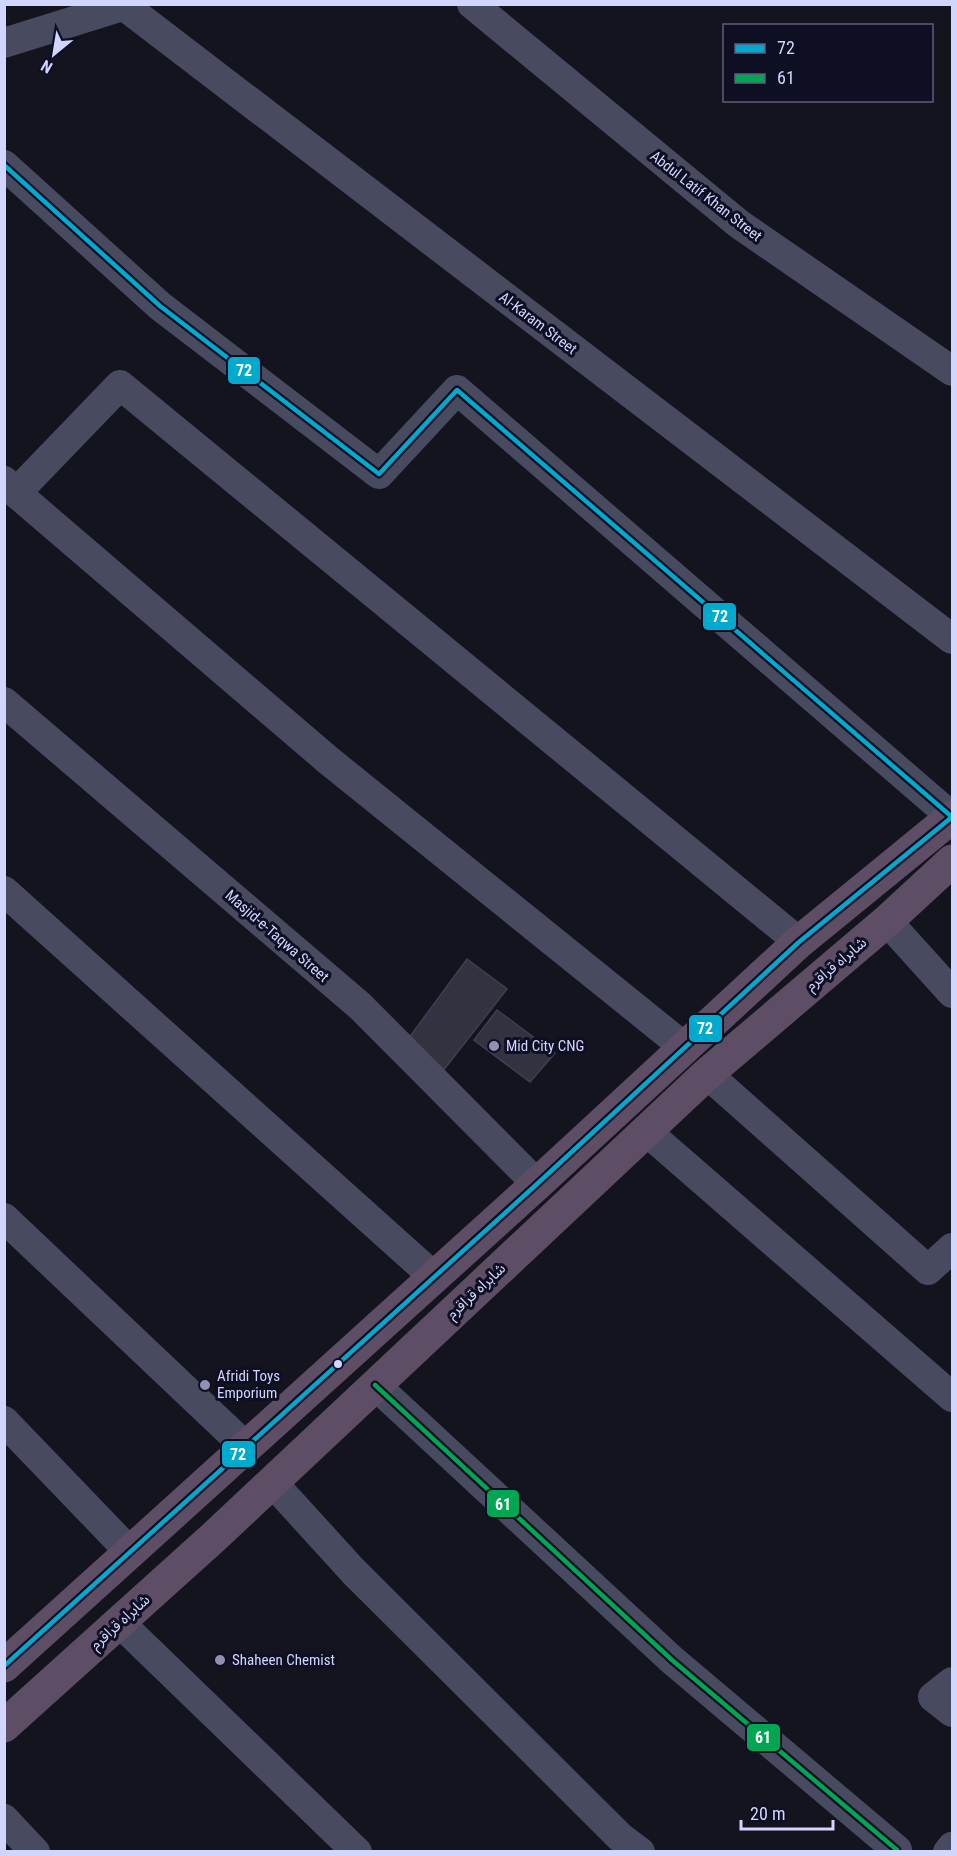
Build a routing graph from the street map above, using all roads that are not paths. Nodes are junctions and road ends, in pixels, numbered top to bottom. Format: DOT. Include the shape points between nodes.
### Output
graph roads {
  1 [pos="472,4"];
  2 [pos="125,5"];
  3 [pos="4,43"];
  4 [pos="4,165"];
  5 [pos="952,371"];
  6 [pos="10,487"];
  7 [pos="952,639"];
  8 [pos="4,702"];
  9 [pos="952,817"];
  10 [pos="952,861"];
  11 [pos="4,891"];
  12 [pos="887,921"];
  13 [pos="799,942"];
  14 [pos="952,993"];
  15 [pos="684,1047"];
  16 [pos="707,1074"];
  17 [pos="646,1131"];
  18 [pos="537,1184"];
  19 [pos="4,1218"];
  20 [pos="952,1248"];
  21 [pos="434,1277"];
  22 [pos="375,1385"];
  23 [pos="952,1397"];
  24 [pos="4,1421"];
  25 [pos="246,1447"];
  26 [pos="272,1482"];
  27 [pos="130,1552"];
  28 [pos="119,1622"];
  29 [pos="4,1666"];
  30 [pos="952,1682"];
  31 [pos="952,1712"];
  32 [pos="4,1726"];
  33 [pos="4,1819"];
  34 [pos="952,1847"];
  35 [pos="897,1850"];
  36 [pos="35,1851"];
  37 [pos="357,1851"];
  38 [pos="640,1851"];
  39 [pos="948,1851"];
  1 -- 5 [label="street, Abdul Latif Khan Street" via="739,224"];
  2 -- 3 [label="street"];
  2 -- 7 [label="street, Al-Karam Street"];
  4 -- 9 [label="street" via="160,306 379,474 458,390"];
  6 -- 13 [label="street" via="120,385"];
  6 -- 15 [label="street" via="328,760"];
  8 -- 18 [label="street, Masjid-e-Taqwa Street" via="360,1006"];
  9 -- 13 [label="highway"];
  10 -- 12 [label="highway, شاہراہ قراقرم"];
  11 -- 21 [label="street"];
  12 -- 14 [label="street"];
  12 -- 16 [label="highway, شاہراہ قراقرم"];
  13 -- 15 [label="highway"];
  15 -- 18 [label="highway"];
  16 -- 17 [label="highway, شاہراہ قراقرم"];
  16 -- 20 [label="street" via="928,1270"];
  17 -- 22 [label="highway, شاہراہ قراقرم"];
  17 -- 23 [label="street"];
  18 -- 21 [label="highway"];
  19 -- 25 [label="street"];
  21 -- 25 [label="highway"];
  22 -- 26 [label="highway, شاہراہ قراقرم"];
  22 -- 35 [label="street" via="672,1660"];
  24 -- 27 [label="street"];
  25 -- 27 [label="highway"];
  26 -- 28 [label="highway, شاہراہ قراقرم"];
  26 -- 38 [label="street" via="353,1571 620,1837"];
  27 -- 29 [label="highway"];
  28 -- 32 [label="highway, شاہراہ قراقرم"];
  28 -- 37 [label="street"];
  30 -- 31 [label="street" via="933,1697"];
  33 -- 36 [label="street"];
  34 -- 39 [label="street"];
}
